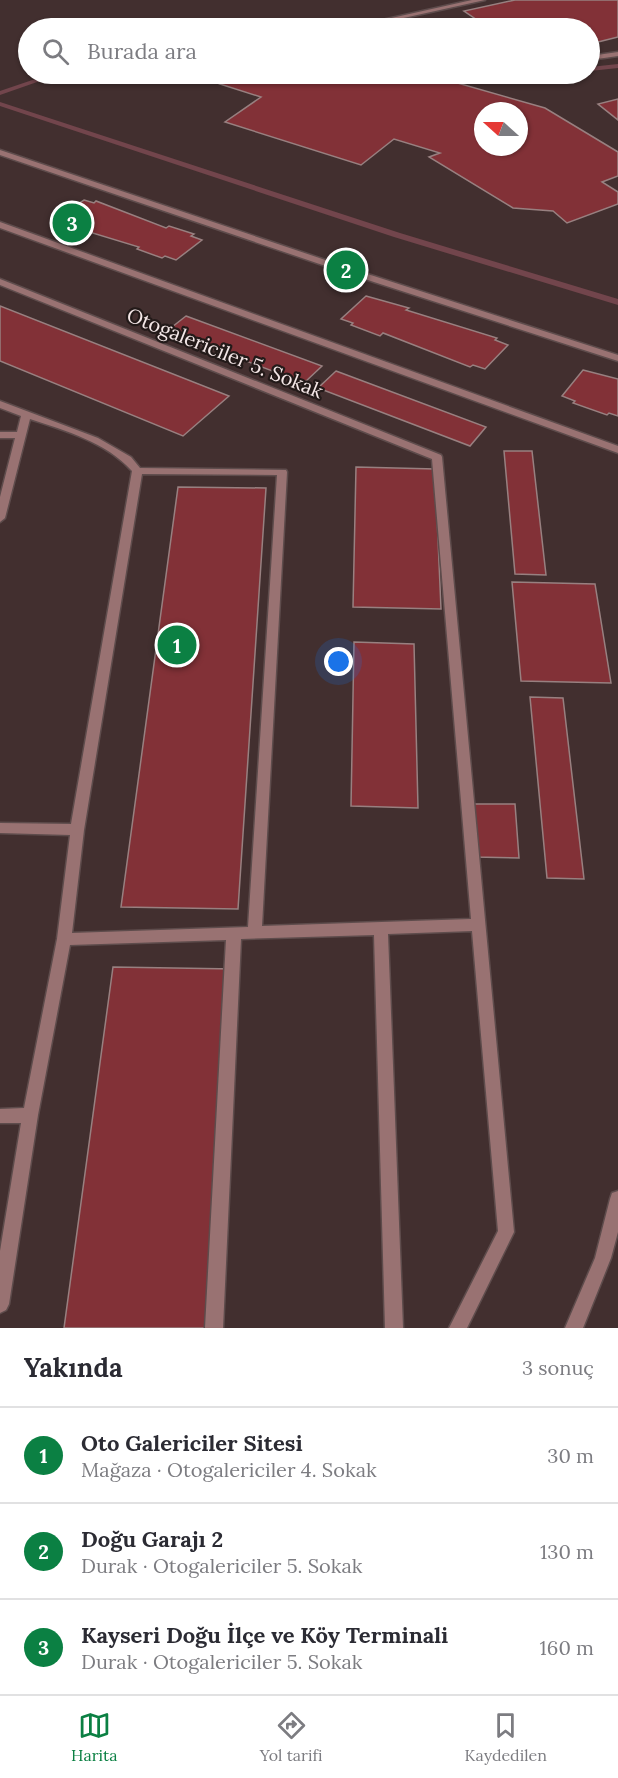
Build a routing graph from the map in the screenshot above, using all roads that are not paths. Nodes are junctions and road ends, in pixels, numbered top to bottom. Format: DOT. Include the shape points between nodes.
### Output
graph roads {
  1 [pos="482,0"];
  2 [pos="395,18"];
  3 [pos="618,54"];
  4 [pos="600,57"];
  5 [pos="0,153"];
  6 [pos="0,225"];
  7 [pos="0,282"];
  8 [pos="618,358"];
  9 [pos="0,404"];
  10 [pos="26,415"];
  11 [pos="0,435"];
  12 [pos="20,435"];
  13 [pos="618,450"];
  14 [pos="137,471"];
  15 [pos="0,518"];
  16 [pos="0,828"];
  17 [pos="77,830"];
  18 [pos="479,925"];
  19 [pos="381,928"];
  20 [pos="255,932"];
  21 [pos="234,933"];
  22 [pos="64,939"];
  23 [pos="30,1115"];
  24 [pos="0,1116"];
  25 [pos="618,1199"];
  26 [pos="618,1235"];
  27 [pos="603,1258"];
  28 [pos="0,1304"];
  29 [pos="214,1328"];
  30 [pos="394,1328"];
  31 [pos="458,1328"];
  32 [pos="574,1328"];
  1 -- 2 [label="street"];
  3 -- 4 [label="street"];
  5 -- 8 [label="street"];
  6 -- 13 [label="street"];
  7 -- 18 [label="street, Otogalericiler 5. Sokak" via="437,457"];
  9 -- 10 [label="street"];
  10 -- 12 [label="street"];
  10 -- 14 [label="street" via="106,444 131,460"];
  11 -- 12 [label="street"];
  12 -- 15 [label="street"];
  14 -- 17 [label="street"];
  14 -- 20 [label="street" via="282,472"];
  16 -- 17 [label="street"];
  17 -- 22 [label="street"];
  18 -- 19 [label="street"];
  18 -- 31 [label="street" via="506,1232"];
  19 -- 20 [label="street"];
  19 -- 30 [label="street"];
  20 -- 21 [label="street"];
  21 -- 22 [label="street"];
  21 -- 29 [label="street"];
  22 -- 23 [label="street"];
  23 -- 24 [label="street"];
  23 -- 28 [label="street"];
  25 -- 27 [label="street"];
  26 -- 27 [label="street"];
  27 -- 32 [label="street"];
}
